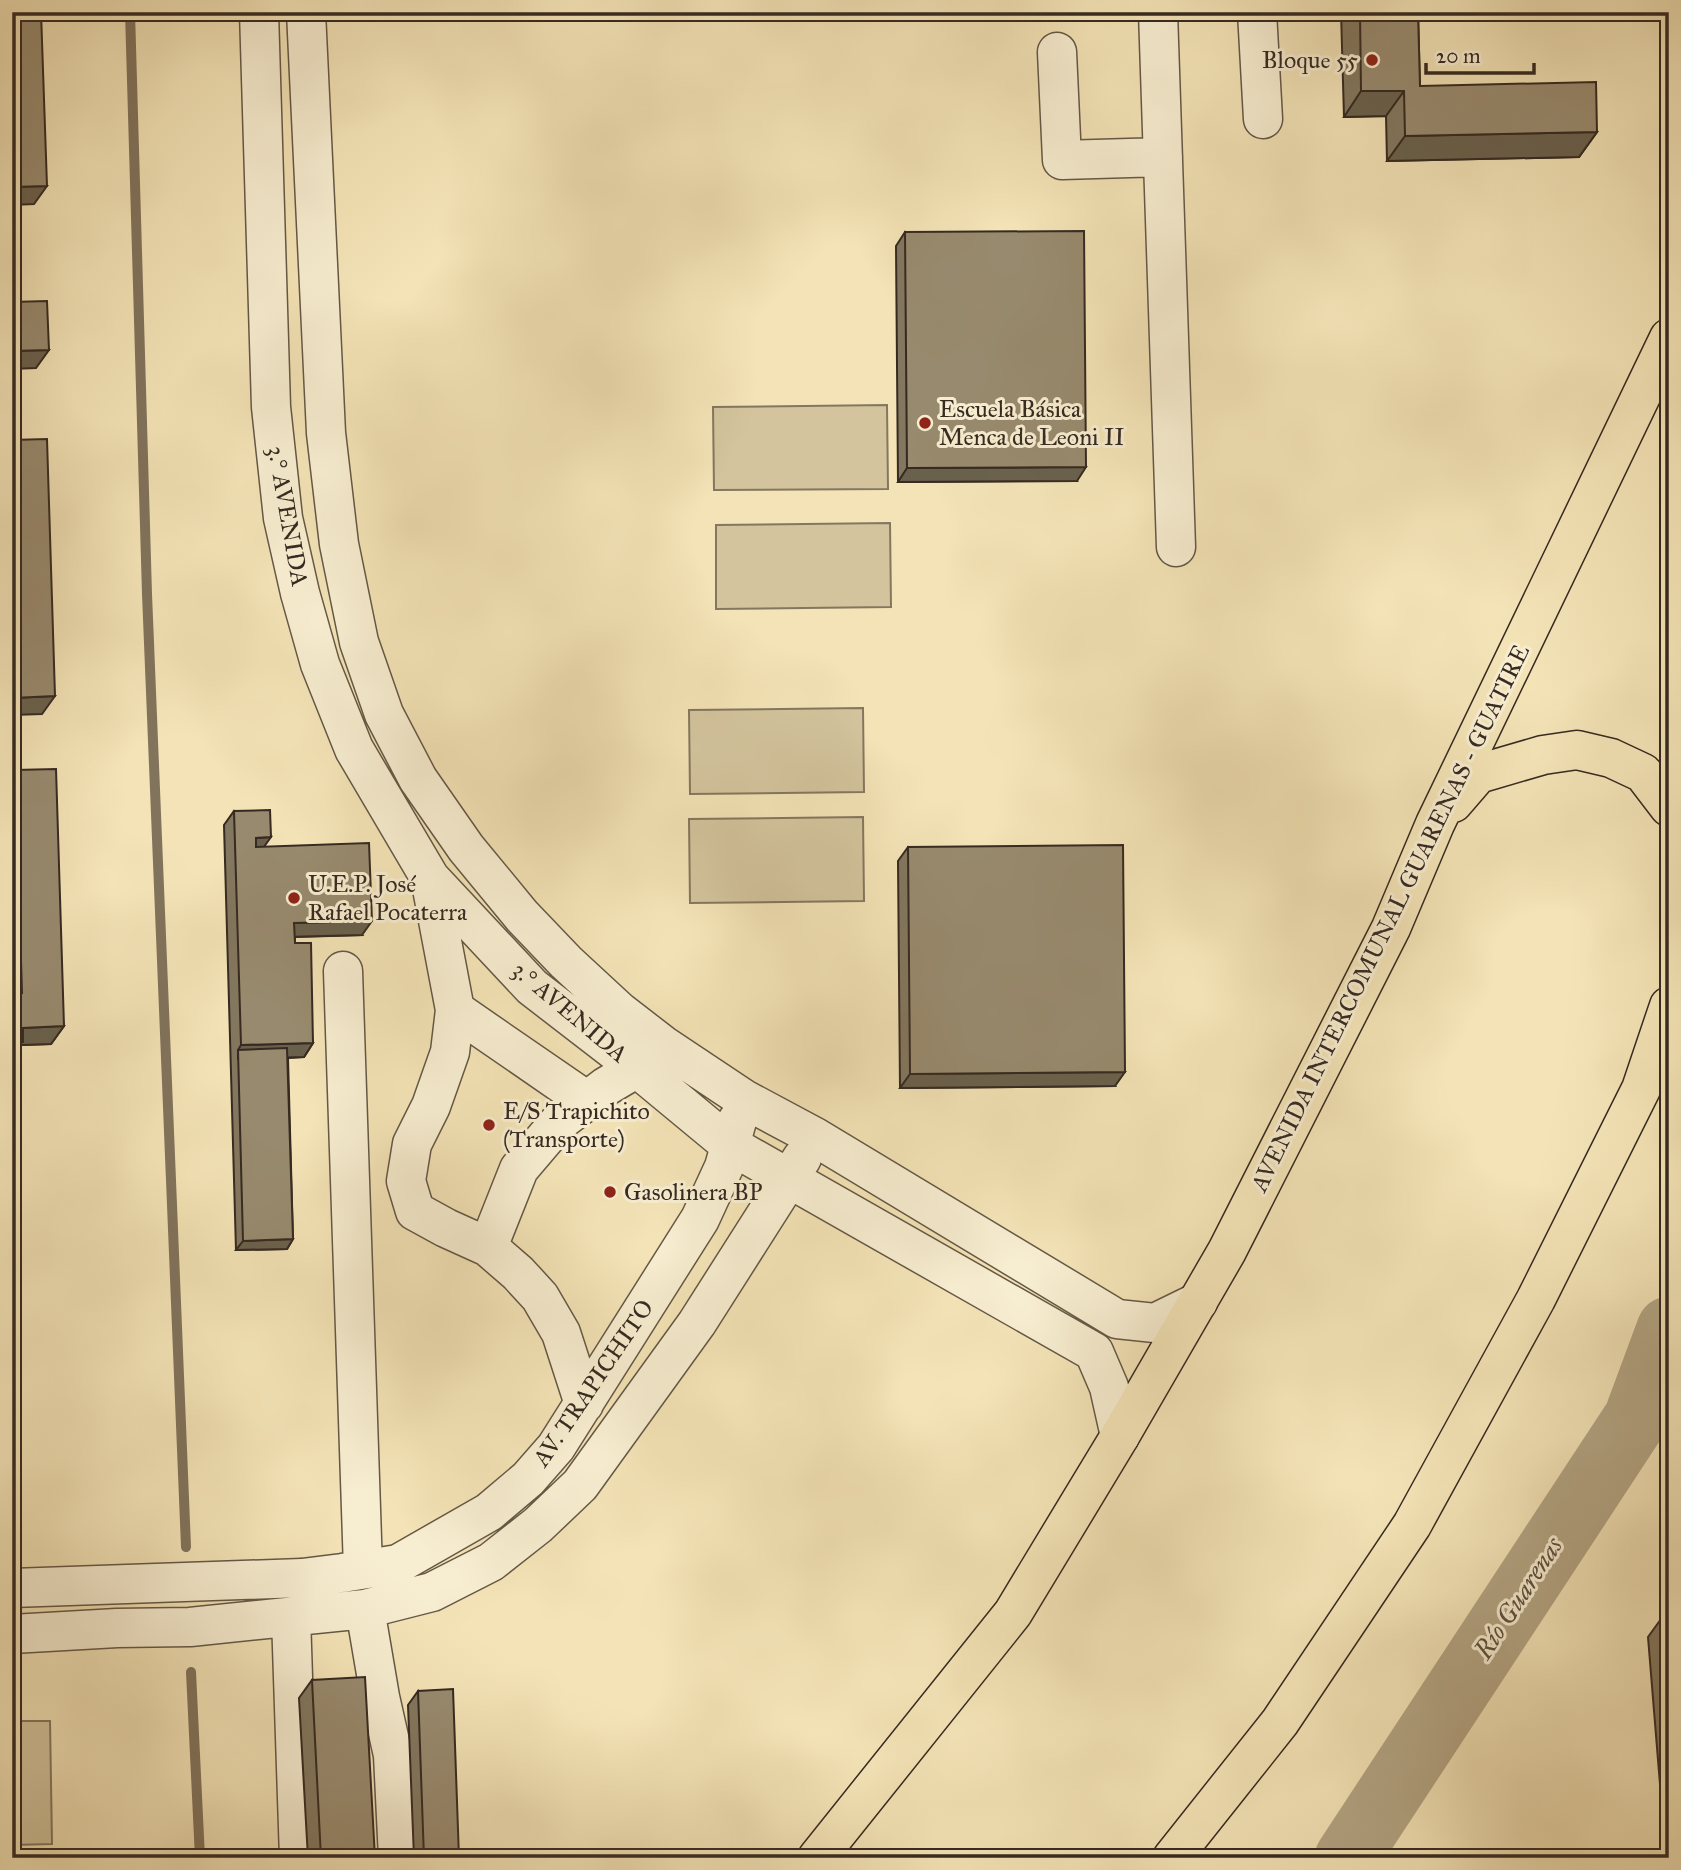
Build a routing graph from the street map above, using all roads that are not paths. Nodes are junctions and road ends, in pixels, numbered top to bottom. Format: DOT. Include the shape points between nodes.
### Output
graph roads {
  1 [pos="259,12"];
  2 [pos="306,12"];
  3 [pos="1158,12"];
  4 [pos="1257,12"];
  5 [pos="1056,52"];
  6 [pos="1263,119"];
  7 [pos="1163,157"];
  8 [pos="1669,338"];
  9 [pos="1176,547"];
  10 [pos="1669,807"];
  11 [pos="1435,824"];
  12 [pos="430,878"];
  13 [pos="343,971"];
  14 [pos="1669,1006"];
  15 [pos="455,1010"];
  16 [pos="637,1068"];
  17 [pos="744,1099"];
  18 [pos="587,1101"];
  19 [pos="815,1137"];
  20 [pos="730,1145"];
  21 [pos="789,1178"];
  22 [pos="488,1247"];
  23 [pos="1198,1302"];
  24 [pos="584,1404"];
  25 [pos="1119,1436"];
  26 [pos="363,1569"];
  27 [pos="12,1588"];
  28 [pos="365,1609"];
  29 [pos="291,1617"];
  30 [pos="12,1634"];
  31 [pos="828,1851"];
  32 [pos="299,1858"];
  33 [pos="398,1858"];
  34 [pos="1172,1858"];
  1 -- 12 [label="street, 3.° AVENIDA" via="271,407 283,517 320,664 354,749"];
  2 -- 17 [label="street, 3.° AVENIDA" via="326,433 339,544 359,642 384,714 418,779 522,916 619,1011"];
  3 -- 7 [label="street"];
  4 -- 6 [label="street"];
  5 -- 7 [label="street" via="1062,160"];
  7 -- 9 [label="street"];
  8 -- 11 [label="main road, AVENIDA INTERCOMUNAL GUARENAS - GUATIRE"];
  10 -- 11 [label="main road" via="1643,773 1611,758 1577,750 1478,774"];
  11 -- 23 [label="main road, AVENIDA INTERCOMUNAL GUARENAS - GUATIRE" via="1391,928"];
  12 -- 15 [label="street"];
  12 -- 16 [label="street, 3.° AVENIDA" via="532,987"];
  13 -- 26 [label="street"];
  14 -- 34 [label="main road" via="1628,1114 1536,1299 1412,1525 1280,1722"];
  15 -- 18 [label="street"];
  15 -- 22 [label="street" via="450,1052 412,1144 406,1181 415,1211"];
  16 -- 18 [label="street"];
  16 -- 20 [label="street, 3.° AVENIDA"];
  17 -- 19 [label="street, 3.° AVENIDA"];
  17 -- 20 [label="street, AV. TRAPICHITO"];
  18 -- 22 [label="street" via="559,1122 519,1168"];
  19 -- 21 [label="street"];
  19 -- 23 [label="street, 3.° AVENIDA" via="1117,1319 1155,1323"];
  20 -- 21 [label="street, 3.° AVENIDA"];
  20 -- 24 [label="street, AV. TRAPICHITO" via="700,1219"];
  21 -- 25 [label="street, 3.° AVENIDA" via="1094,1352"];
  21 -- 28 [label="street" via="697,1323 580,1485 491,1562 432,1592"];
  22 -- 24 [label="street" via="540,1297 561,1333"];
  23 -- 25 [label="main road, AVENIDA INTERCOMUNAL GUARENAS - GUATIRE"];
  24 -- 26 [label="street, AV. TRAPICHITO" via="528,1479 489,1512 398,1564"];
  25 -- 31 [label="main road, AVENIDA INTERCOMUNAL GUARENAS - GUATIRE" via="1013,1613"];
  26 -- 27 [label="street, AV. TRAPICHITO" via="302,1578"];
  28 -- 29 [label="street"];
  28 -- 33 [label="street" via="393,1755"];
  29 -- 30 [label="street" via="191,1627"];
  29 -- 32 [label="street"];
}
